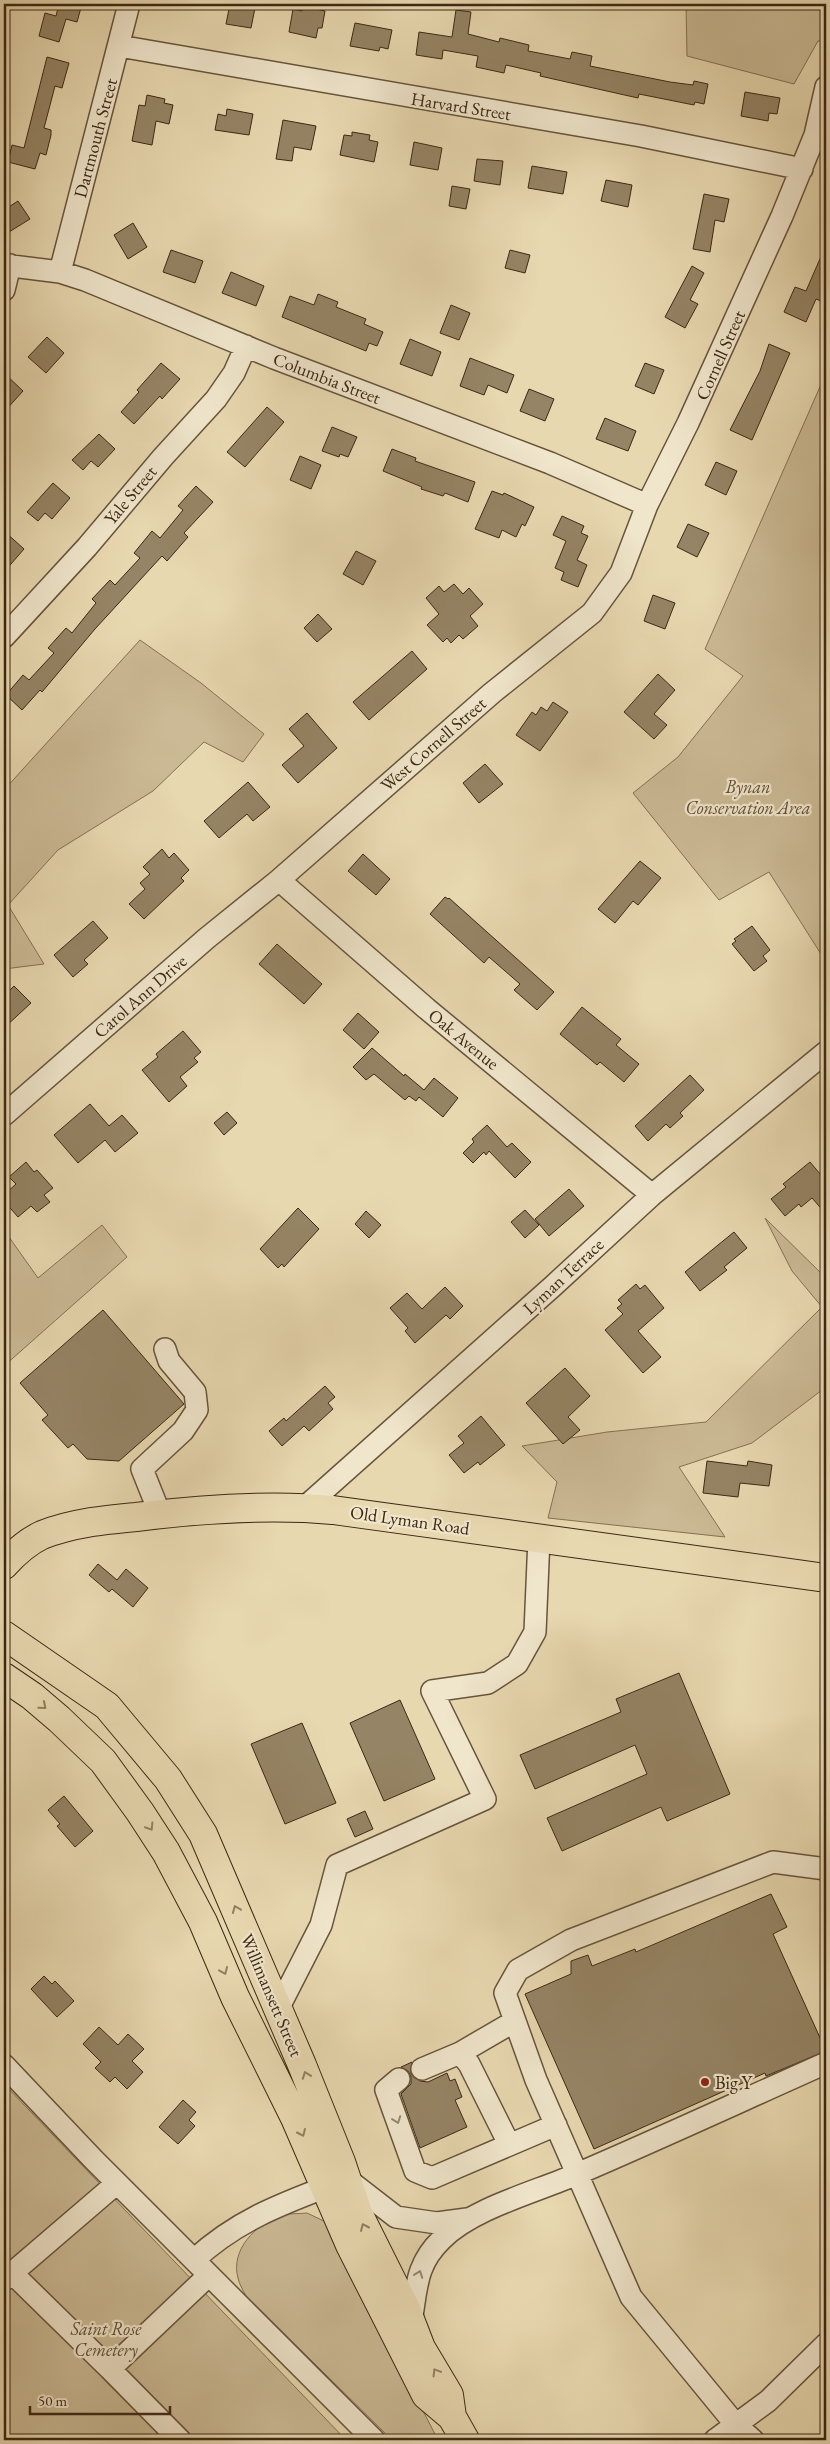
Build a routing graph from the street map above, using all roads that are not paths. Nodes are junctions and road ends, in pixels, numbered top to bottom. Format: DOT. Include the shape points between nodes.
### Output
graph roads {
  1 [pos="129,4"];
  2 [pos="119,46"];
  3 [pos="826,86"];
  4 [pos="802,169"];
  5 [pos="7,265"];
  6 [pos="60,272"];
  7 [pos="4,290"];
  8 [pos="246,346"];
  9 [pos="648,505"];
  10 [pos="592,613"];
  11 [pos="4,637"];
  12 [pos="279,880"];
  13 [pos="826,1052"];
  14 [pos="4,1115"];
  15 [pos="652,1195"];
  16 [pos="165,1349"];
  17 [pos="305,1507"];
  18 [pos="160,1514"];
  19 [pos="539,1538"];
  20 [pos="4,1565"];
  21 [pos="826,1578"];
  22 [pos="4,1635"];
  23 [pos="4,1677"];
  24 [pos="826,1869"];
  25 [pos="278,2009"];
  26 [pos="515,2021"];
  27 [pos="460,2053"];
  28 [pos="826,2063"];
  29 [pos="4,2065"];
  30 [pos="422,2069"];
  31 [pos="399,2079"];
  32 [pos="556,2125"];
  33 [pos="509,2144"];
  34 [pos="576,2175"];
  35 [pos="117,2183"];
  36 [pos="336,2183"];
  37 [pos="467,2219"];
  38 [pos="202,2268"];
  39 [pos="8,2277"];
  40 [pos="411,2322"];
  41 [pos="826,2344"];
  42 [pos="110,2369"];
  43 [pos="452,2417"];
  44 [pos="734,2432"];
  45 [pos="180,2440"];
  46 [pos="374,2440"];
  47 [pos="465,2440"];
  48 [pos="715,2440"];
  49 [pos="753,2440"];
  1 -- 2 [label="street, Dartmouth Street"];
  2 -- 4 [label="street, Harvard Street" via="640,136"];
  2 -- 6 [label="street, Dartmouth Street"];
  3 -- 4 [label="street, Cornell Street" via="821,115"];
  4 -- 9 [label="street, Cornell Street" via="708,382"];
  5 -- 6 [label="street, Columbia Street"];
  5 -- 7 [label="street"];
  6 -- 8 [label="street, Columbia Street"];
  8 -- 9 [label="street, Columbia Street" via="550,463"];
  8 -- 11 [label="street, Yale Street" via="234,373 216,399"];
  9 -- 10 [label="street, Cornell Street" via="621,573"];
  10 -- 12 [label="street, West Cornell Street" via="492,693"];
  12 -- 14 [label="street, Carol Ann Drive" via="207,938"];
  12 -- 15 [label="street, Oak Avenue" via="427,1009"];
  13 -- 15 [label="street, Lyman Terrace"];
  15 -- 17 [label="street, Lyman Terrace"];
  16 -- 18 [label="street" via="168,1361 195,1392 197,1410 183,1431 142,1469"];
  17 -- 18 [label="main road, Old Lyman Road"];
  17 -- 19 [label="main road, Old Lyman Road"];
  18 -- 20 [label="main road, Old Lyman Road" via="90,1522 56,1530 30,1541"];
  19 -- 21 [label="main road, Old Lyman Road"];
  19 -- 25 [label="street" via="535,1632 517,1664 488,1684 432,1691 486,1799 337,1866 321,1925"];
  25 -- 22 [label="main road, Willimansett Street, one-way" via="203,1834 168,1779 107,1706"];
  23 -- 36 [label="main road, Willimansett Street, one-way" via="59,1719 103,1762 140,1812 166,1852 203,1922 235,1997 295,2118"];
  24 -- 26 [label="street" via="773,1862 571,1940 518,1970 505,1993"];
  36 -- 25 [label="main road, Willimansett Street, one-way"];
  26 -- 27 [label="street"];
  26 -- 32 [label="street"];
  27 -- 30 [label="street"];
  27 -- 33 [label="street" via="469,2064"];
  28 -- 34 [label="street"];
  29 -- 35 [label="street"];
  31 -- 33 [label="street, one-way" via="386,2090 415,2171 432,2178"];
  32 -- 33 [label="street"];
  32 -- 34 [label="street"];
  34 -- 37 [label="street"];
  34 -- 44 [label="street" via="631,2297"];
  35 -- 38 [label="street"];
  35 -- 39 [label="street"];
  36 -- 37 [label="street" via="396,2217 438,2223"];
  36 -- 38 [label="street" via="260,2213 220,2237"];
  40 -- 36 [label="main road, Willimansett Street, one-way" via="358,2213"];
  36 -- 43 [label="main road, Willimansett Street" via="350,2244 426,2395"];
  40 -- 37 [label="street, one-way" via="415,2283 424,2262 442,2238"];
  38 -- 42 [label="street"];
  38 -- 46 [label="street"];
  39 -- 42 [label="street"];
  43 -- 40 [label="main road, Willimansett Street, one-way" via="449,2394 421,2348"];
  41 -- 44 [label="street"];
  42 -- 45 [label="street"];
  43 -- 47 [label="main road, Willimansett Street"];
  44 -- 48 [label="street"];
  44 -- 49 [label="street"];
}
